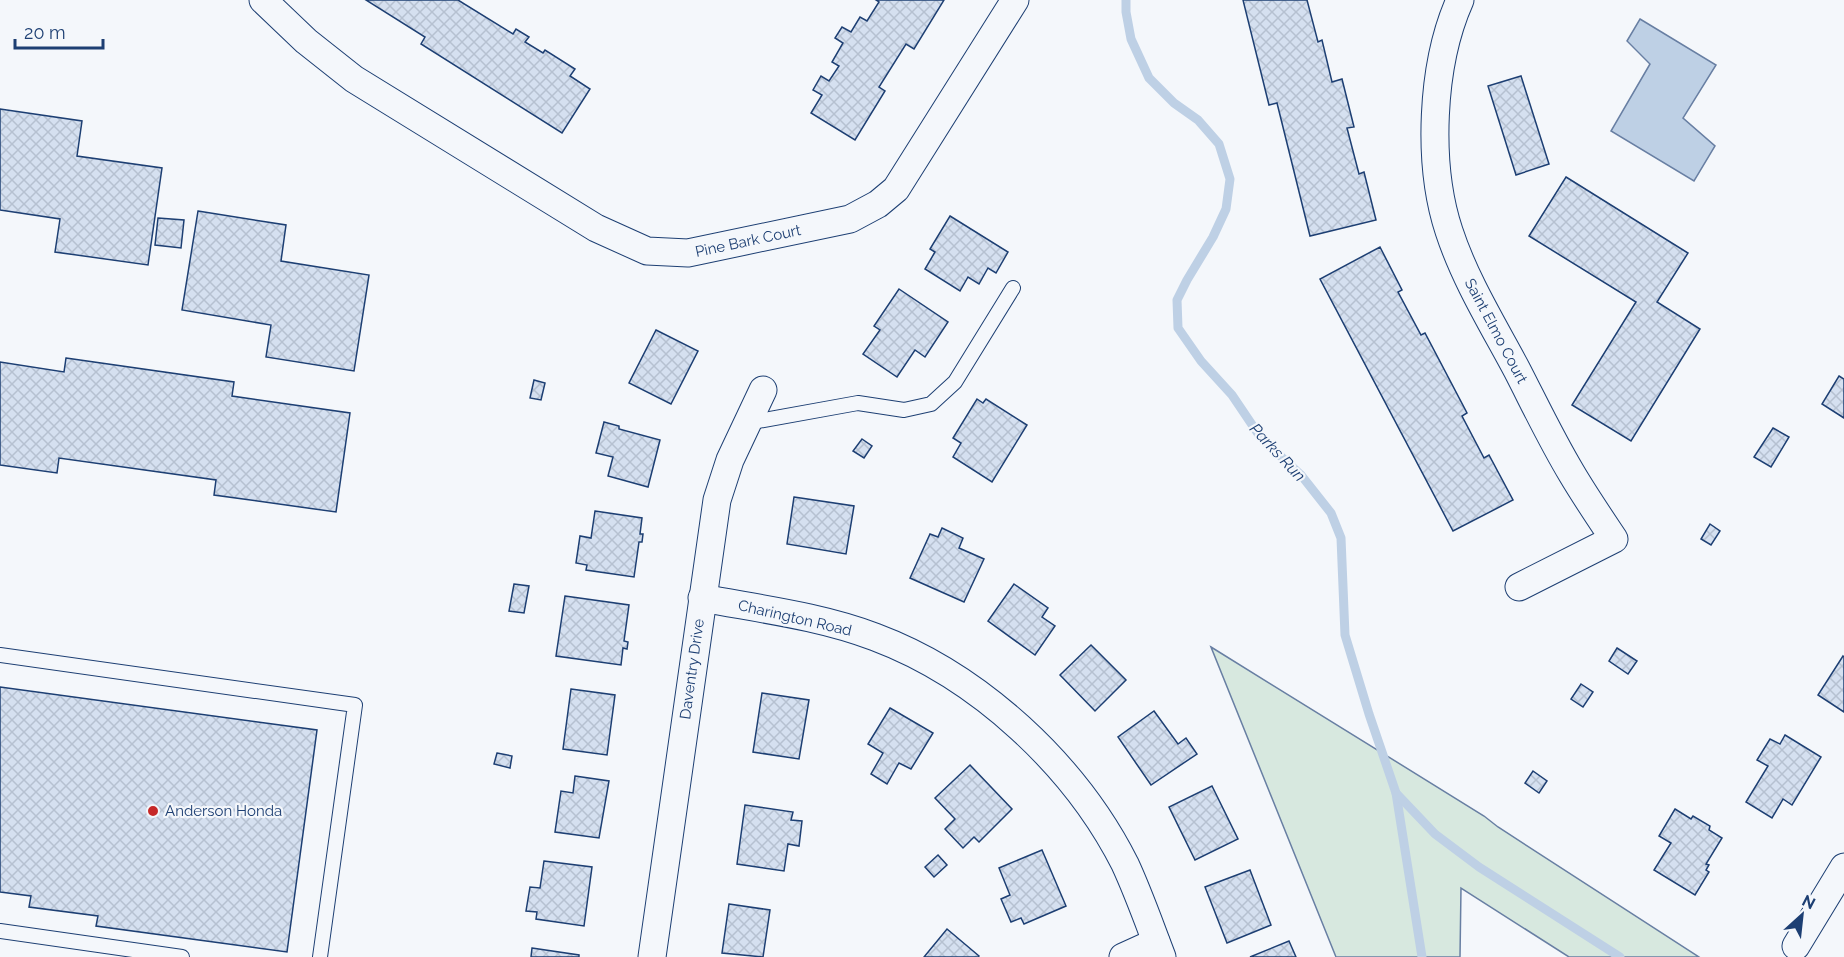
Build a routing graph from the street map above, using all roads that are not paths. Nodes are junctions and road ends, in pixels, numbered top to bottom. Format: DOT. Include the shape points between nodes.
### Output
graph roads {
  1 [pos="263,0"];
  2 [pos="1015,0"];
  3 [pos="1461,0"];
  4 [pos="1013,288"];
  5 [pos="763,390"];
  6 [pos="747,423"];
  7 [pos="1519,588"];
  8 [pos="702,598"];
  9 [pos="0,655"];
  10 [pos="1844,867"];
  11 [pos="0,931"];
  12 [pos="1796,946"];
  13 [pos="1159,950"];
  14 [pos="182,957"];
  15 [pos="320,957"];
  16 [pos="652,957"];
  17 [pos="1123,957"];
  1 -- 2 [label="street, Pine Bark Court" via="354,79 597,228 647,251 688,253 850,219 878,204 896,189"];
  3 -- 7 [label="street, Saint Elmo Court" via="1452,19 1440,74 1436,124 1439,182 1449,231 1468,278 1571,473 1614,539"];
  4 -- 6 [label="lane" via="955,382 931,404 904,410 858,403"];
  5 -- 6 [label="street, Daventry Drive"];
  6 -- 8 [label="street, Daventry Drive" via="717,500"];
  8 -- 13 [label="street, Charington Road" via="819,620 875,637 939,668 991,703 1044,749 1085,798 1125,864"];
  8 -- 16 [label="street, Daventry Drive"];
  9 -- 15 [label="lane" via="355,705"];
  10 -- 12 [label="street"];
  11 -- 14 [label="lane"];
  13 -- 17 [label="street"];
}
